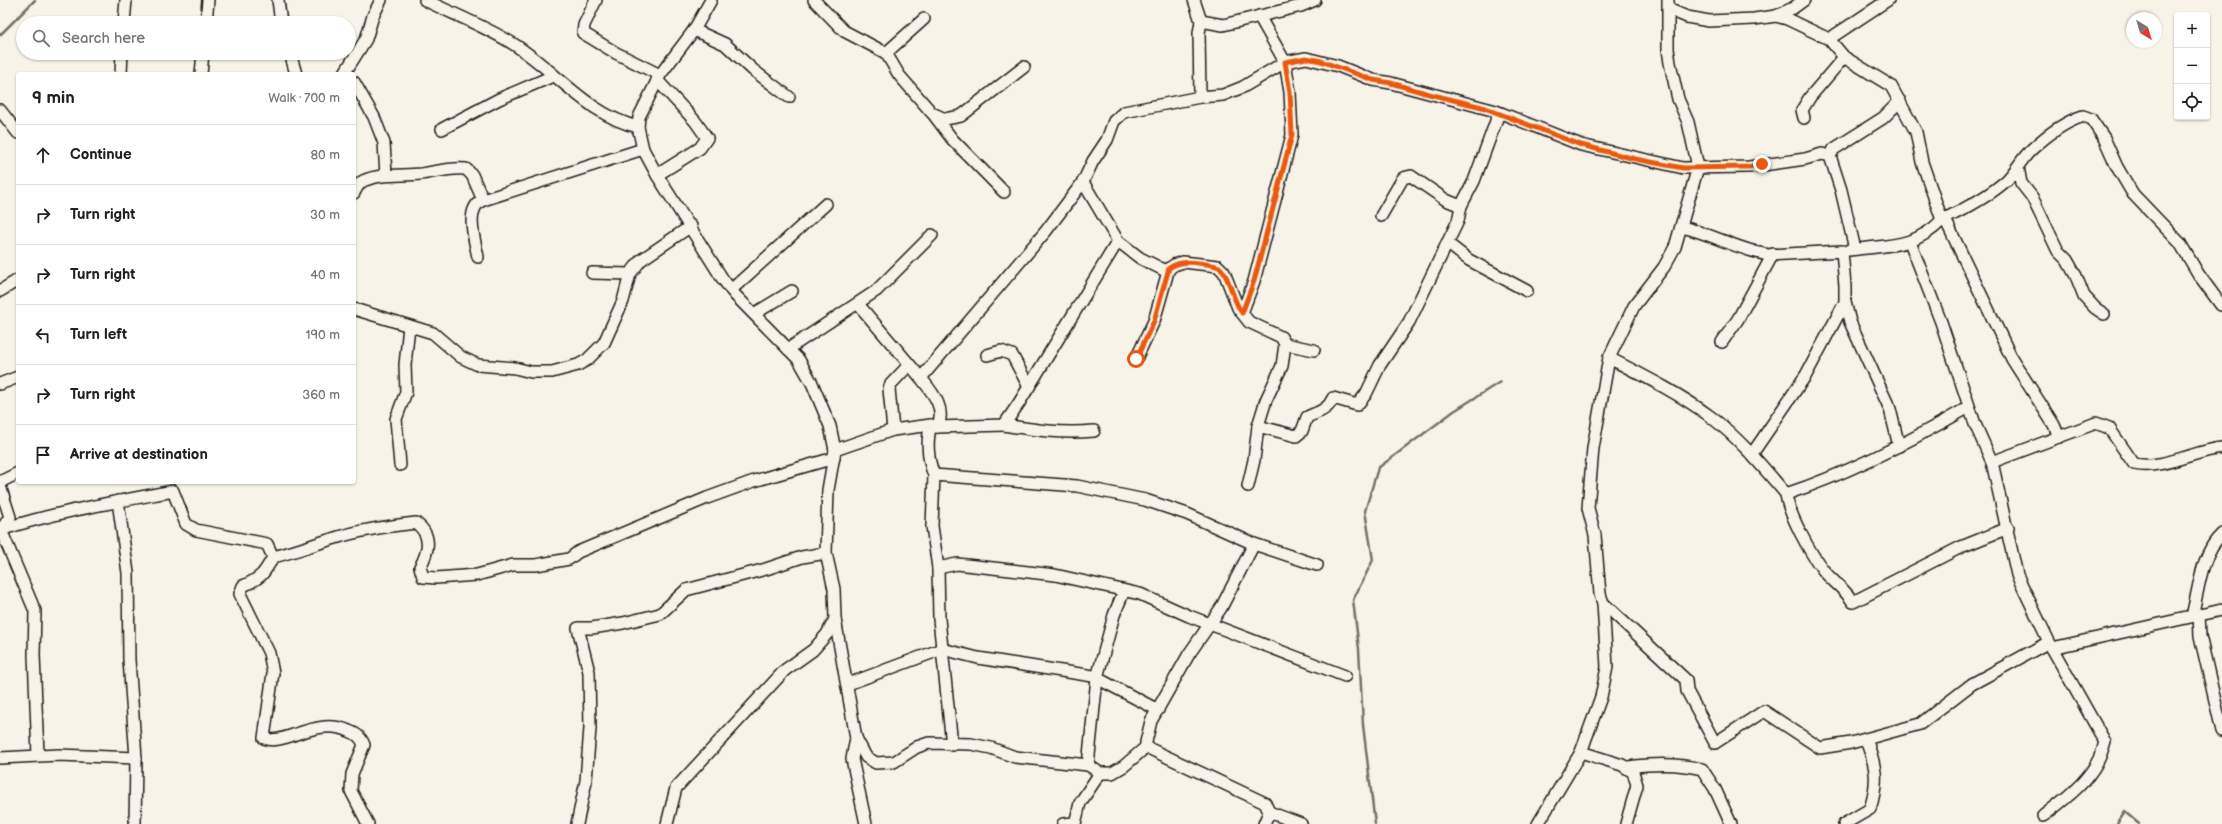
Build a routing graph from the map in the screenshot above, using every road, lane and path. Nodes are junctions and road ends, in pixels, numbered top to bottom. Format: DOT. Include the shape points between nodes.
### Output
graph roads {
  1 [pos="126,0"];
  2 [pos="208,0"];
  3 [pos="278,0"];
  4 [pos="381,0"];
  5 [pos="425,0"];
  6 [pos="596,0"];
  7 [pos="711,0"];
  8 [pos="814,0"];
  9 [pos="1194,0"];
  10 [pos="1315,0"];
  11 [pos="1804,0"];
  12 [pos="1888,0"];
  13 [pos="1668,4"];
  14 [pos="125,16"];
  15 [pos="207,16"];
  16 [pos="280,16"];
  17 [pos="1258,16"];
  18 [pos="1776,16"];
  19 [pos="924,19"];
  20 [pos="1201,21"];
  21 [pos="694,30"];
  22 [pos="1829,39"];
  23 [pos="886,53"];
  24 [pos="356,55"];
  25 [pos="1844,57"];
  26 [pos="122,60"];
  27 [pos="202,60"];
  28 [pos="292,60"];
  29 [pos="353,60"];
  30 [pos="1285,62"];
  31 [pos="1024,67"];
  32 [pos="122,72"];
  33 [pos="201,72"];
  34 [pos="295,72"];
  35 [pos="345,72"];
  36 [pos="553,76"];
  37 [pos="658,78"];
  38 [pos="356,85"];
  39 [pos="789,96"];
  40 [pos="1200,96"];
  41 [pos="1900,101"];
  42 [pos="0,110"];
  43 [pos="932,113"];
  44 [pos="1499,113"];
  45 [pos="1804,118"];
  46 [pos="638,127"];
  47 [pos="442,129"];
  48 [pos="16,130"];
  49 [pos="643,149"];
  50 [pos="1830,156"];
  51 [pos="1698,167"];
  52 [pos="2018,167"];
  53 [pos="386,175"];
  54 [pos="657,175"];
  55 [pos="1083,182"];
  56 [pos="356,187"];
  57 [pos="1004,192"];
  58 [pos="483,200"];
  59 [pos="826,204"];
  60 [pos="1461,206"];
  61 [pos="1381,216"];
  62 [pos="1944,219"];
  63 [pos="691,226"];
  64 [pos="1682,227"];
  65 [pos="932,236"];
  66 [pos="1118,241"];
  67 [pos="1910,242"];
  68 [pos="1447,243"];
  69 [pos="1855,249"];
  70 [pos="1842,251"];
  71 [pos="1773,254"];
  72 [pos="478,257"];
  73 [pos="1169,268"];
  74 [pos="592,273"];
  75 [pos="630,274"];
  76 [pos="16,281"];
  77 [pos="732,290"];
  78 [pos="0,291"];
  79 [pos="792,291"];
  80 [pos="1527,291"];
  81 [pos="1845,302"];
  82 [pos="858,304"];
  83 [pos="2221,305"];
  84 [pos="356,310"];
  85 [pos="1242,313"];
  86 [pos="754,314"];
  87 [pos="2104,314"];
  88 [pos="409,326"];
  89 [pos="1722,342"];
  90 [pos="1285,344"];
  91 [pos="788,349"];
  92 [pos="1314,350"];
  93 [pos="987,355"];
  94 [pos="1609,358"];
  95 [pos="1136,359"];
  96 [pos="909,365"];
  97 [pos="16,378"];
  98 [pos="921,378"];
  99 [pos="0,384"];
  100 [pos="1029,387"];
  101 [pos="1969,407"];
  102 [pos="1004,425"];
  103 [pos="934,426"];
  104 [pos="1258,426"];
  105 [pos="893,430"];
  106 [pos="1094,431"];
  107 [pos="2059,438"];
  108 [pos="1899,446"];
  109 [pos="2222,448"];
  110 [pos="835,454"];
  111 [pos="1752,454"];
  112 [pos="1992,462"];
  113 [pos="400,465"];
  114 [pos="16,474"];
  115 [pos="934,475"];
  116 [pos="0,482"];
  117 [pos="0,486"];
  118 [pos="1248,486"];
  119 [pos="1786,494"];
  120 [pos="118,501"];
  121 [pos="2008,528"];
  122 [pos="0,530"];
  123 [pos="2222,534"];
  124 [pos="1254,544"];
  125 [pos="826,553"];
  126 [pos="273,556"];
  127 [pos="1317,565"];
  128 [pos="938,568"];
  129 [pos="1124,591"];
  130 [pos="1603,603"];
  131 [pos="2222,610"];
  132 [pos="2195,615"];
  133 [pos="835,619"];
  134 [pos="1210,624"];
  135 [pos="2050,645"];
  136 [pos="942,650"];
  137 [pos="1345,676"];
  138 [pos="1097,678"];
  139 [pos="848,684"];
  140 [pos="1158,710"];
  141 [pos="2222,731"];
  142 [pos="856,738"];
  143 [pos="1866,739"];
  144 [pos="952,745"];
  145 [pos="1146,747"];
  146 [pos="1582,752"];
  147 [pos="38,755"];
  148 [pos="0,758"];
  149 [pos="136,758"];
  150 [pos="1088,765"];
  151 [pos="1628,767"];
  152 [pos="1100,773"];
  153 [pos="1269,812"];
  154 [pos="2043,816"];
  155 [pos="1075,823"];
  156 [pos="135,824"];
  157 [pos="368,824"];
  158 [pos="577,824"];
  159 [pos="667,824"];
  160 [pos="866,824"];
  161 [pos="1063,824"];
  162 [pos="1264,824"];
  163 [pos="1301,824"];
  164 [pos="1538,824"];
  165 [pos="1626,824"];
  166 [pos="1731,824"];
  167 [pos="1844,824"];
  1 -- 14 [label="street"];
  2 -- 15 [label="street"];
  3 -- 16 [label="street"];
  4 -- 24 [label="street" via="366,39"];
  5 -- 36 [label="street" via="487,28 516,46"];
  6 -- 37 [label="street" via="584,25 583,33"];
  7 -- 21 [label="street"];
  8 -- 23 [label="street" via="844,31"];
  9 -- 20 [label="street"];
  10 -- 17 [label="street"];
  11 -- 18 [label="street"];
  12 -- 22 [label="street"];
  13 -- 18 [label="street" via="1687,17 1709,21"];
  13 -- 51 [label="street" via="1670,63 1678,99 1688,122"];
  17 -- 20 [label="street" via="1223,25"];
  17 -- 30 [label="street"];
  18 -- 22 [label="street"];
  19 -- 23 [label="street"];
  20 -- 40 [label="street"];
  21 -- 37 [label="street"];
  21 -- 39 [label="street" via="725,44 753,70"];
  22 -- 25 [label="street"];
  23 -- 43 [label="street" via="899,74"];
  25 -- 41 [label="street" via="1891,86"];
  25 -- 45 [label="street" via="1810,97 1802,110"];
  26 -- 32 [label="street"];
  27 -- 33 [label="street"];
  28 -- 34 [label="street"];
  29 -- 35 [label="street"];
  30 -- 40 [label="street" via="1244,87 1223,95"];
  30 -- 44 [label="street" via="1306,58 1321,61 1373,80"];
  30 -- 85 [label="street" via="1290,92 1292,135 1254,281"];
  31 -- 43 [label="street" via="961,116 945,119"];
  36 -- 46 [label="street" via="600,112"];
  36 -- 47 [label="street" via="499,99"];
  37 -- 46 [label="street" via="639,117"];
  37 -- 54 [label="street" via="707,138 700,148"];
  38 -- 53 [label="street" via="374,116 384,144"];
  40 -- 55 [label="street" via="1124,112 1114,121 1107,140"];
  41 -- 50 [label="street" via="1883,118 1834,149"];
  41 -- 62 [label="street" via="1916,132 1922,162"];
  42 -- 48 [label="street"];
  43 -- 57 [label="street" via="952,139"];
  44 -- 51 [label="street" via="1588,147 1683,168"];
  44 -- 60 [label="street" via="1474,181"];
  46 -- 49 [label="street"];
  49 -- 54 [label="street"];
  49 -- 58 [label="street"];
  50 -- 51 [label="street" via="1822,154 1749,167"];
  50 -- 69 [label="street" via="1843,196"];
  51 -- 64 [label="street"];
  52 -- 62 [label="street" via="1990,193 1960,213"];
  52 -- 83 [label="street" via="2032,149 2060,128 2083,116 2091,119 2104,138 2133,194 2180,243"];
  52 -- 87 [label="street" via="2021,183 2032,198 2058,251 2067,260 2076,276 2084,296"];
  53 -- 56 [label="street" via="363,182"];
  53 -- 58 [label="street" via="422,174 456,167 466,169 472,175"];
  54 -- 63 [label="street"];
  55 -- 66 [label="street"];
  55 -- 98 [label="street" via="1025,257"];
  58 -- 72 [label="street" via="476,202 472,210"];
  59 -- 77 [label="street"];
  60 -- 61 [label="street" via="1446,200 1411,176 1403,178"];
  60 -- 68 [label="street" via="1458,221"];
  62 -- 67 [label="street" via="1932,231"];
  62 -- 107 [label="street" via="2012,359 2054,425"];
  63 -- 75 [label="street" via="641,260"];
  63 -- 77 [label="street"];
  64 -- 71 [label="street" via="1704,232 1757,253"];
  64 -- 94 [label="street" via="1672,253 1634,306"];
  65 -- 82 [label="street" via="880,287"];
  66 -- 73 [label="street" via="1140,258 1166,271"];
  66 -- 100 [label="street"];
  67 -- 69 [label="street"];
  67 -- 101 [label="street" via="1941,322"];
  68 -- 80 [label="street" via="1469,260"];
  68 -- 104 [label="street" via="1409,322 1380,365 1358,405 1333,398 1324,410 1307,417 1302,431 1296,436"];
  69 -- 70 [label="street"];
  70 -- 71 [label="street"];
  70 -- 81 [label="street"];
  71 -- 89 [label="street" via="1738,319"];
  73 -- 85 [label="street" via="1183,262 1218,266 1224,272"];
  73 -- 95 [label="street" via="1154,321"];
  74 -- 75 [label="street"];
  75 -- 88 [label="street" via="623,301 604,343 587,360 552,372 478,365 461,357 433,333"];
  76 -- 78 [label="street"];
  77 -- 86 [label="street"];
  79 -- 86 [label="street"];
  81 -- 108 [label="street" via="1850,322 1890,409"];
  81 -- 111 [label="street" via="1806,375"];
  82 -- 91 [label="street"];
  82 -- 96 [label="street"];
  84 -- 88 [label="street"];
  85 -- 90 [label="street" via="1249,322 1281,337"];
  86 -- 91 [label="street"];
  88 -- 113 [label="street" via="405,365 406,392 396,419"];
  90 -- 92 [label="street"];
  90 -- 104 [label="street" via="1282,366 1266,400"];
  91 -- 110 [label="street" via="799,360 812,383 830,426"];
  93 -- 100 [label="street" via="1001,351 1012,355"];
  94 -- 111 [label="street" via="1711,417"];
  94 -- 130 [label="street" via="1593,448 1588,508"];
  96 -- 98 [label="street"];
  96 -- 105 [label="street" via="889,389"];
  97 -- 99 [label="street"];
  98 -- 103 [label="street" via="938,404 941,420"];
  100 -- 102 [label="street"];
  101 -- 108 [label="street"];
  101 -- 112 [label="street"];
  102 -- 103 [label="street"];
  102 -- 106 [label="street" via="1043,431"];
  103 -- 105 [label="street"];
  103 -- 115 [label="street" via="928,433"];
  104 -- 118 [label="street"];
  105 -- 110 [label="street"];
  107 -- 109 [label="street" via="2096,423 2109,428 2134,464 2145,466"];
  107 -- 112 [label="street"];
  108 -- 119 [label="street"];
  110 -- 125 [label="street" via="828,490"];
  110 -- 126 [label="street" via="707,498 578,552 569,559 555,562 514,565 477,575 423,577 420,567 426,556 427,539 424,529 416,523 378,527 332,539 301,551"];
  111 -- 119 [label="street"];
  112 -- 121 [label="street"];
  114 -- 116 [label="street"];
  115 -- 124 [label="street" via="1077,486 1187,514"];
  115 -- 128 [label="street" via="932,526"];
  117 -- 122 [label="street" via="10,518"];
  119 -- 121 [label="street" via="1787,507 1823,570 1846,591 1853,602 1962,547"];
  120 -- 122 [label="street"];
  120 -- 126 [label="street" via="173,491 186,524 196,530 267,544"];
  120 -- 149 [label="street" via="128,573 129,660"];
  121 -- 135 [label="street" via="2017,575"];
  122 -- 147 [label="street" via="36,611 34,655"];
  123 -- 132 [label="street" via="2213,542 2207,555"];
  124 -- 127 [label="street"];
  124 -- 134 [label="street"];
  125 -- 133 [label="street" via="834,589"];
  125 -- 158 [label="street" via="802,557 686,590 660,614 623,623 578,628 589,672 590,728 586,781"];
  126 -- 157 [label="street" via="266,571 258,579 243,586 240,594 269,653 273,673 264,738 270,741 317,727 333,726 359,736 364,745 352,774 351,791"];
  128 -- 129 [label="street" via="957,564 1055,575"];
  128 -- 136 [label="street"];
  129 -- 134 [label="street" via="1140,594"];
  129 -- 138 [label="street" via="1114,615"];
  130 -- 143 [label="street" via="1686,680 1687,691 1715,743 1764,711 1820,748"];
  130 -- 146 [label="street" via="1607,667 1601,697"];
  131 -- 132 [label="street"];
  132 -- 135 [label="street"];
  132 -- 141 [label="street"];
  133 -- 139 [label="street"];
  133 -- 159 [label="street" via="828,634 813,650 785,670 676,788"];
  134 -- 137 [label="street"];
  134 -- 140 [label="street" via="1189,654"];
  135 -- 143 [label="street" via="1972,684 1920,724"];
  135 -- 154 [label="street" via="2105,742 2102,755 2080,787"];
  136 -- 138 [label="street"];
  136 -- 139 [label="street"];
  136 -- 144 [label="street"];
  138 -- 140 [label="street"];
  138 -- 150 [label="street"];
  139 -- 142 [label="street"];
  140 -- 145 [label="street" via="1151,721"];
  142 -- 144 [label="street" via="866,757 876,763 894,762 916,747 929,743"];
  142 -- 160 [label="street" via="852,759"];
  143 -- 167 [label="street" via="1876,764 1876,789 1870,809"];
  144 -- 150 [label="street" via="971,744 1015,757"];
  145 -- 152 [label="street" via="1112,773"];
  145 -- 153 [label="street" via="1257,798 1266,803"];
  146 -- 151 [label="street"];
  146 -- 164 [label="street"];
  147 -- 148 [label="street"];
  147 -- 149 [label="street"];
  149 -- 156 [label="street"];
  150 -- 152 [label="street"];
  151 -- 165 [label="street" via="1633,772 1637,785"];
  151 -- 166 [label="street" via="1678,764 1702,769 1715,789"];
  152 -- 155 [label="street" via="1080,803"];
  153 -- 162 [label="street"];
  153 -- 163 [label="street"];
  155 -- 161 [label="street"];
}
